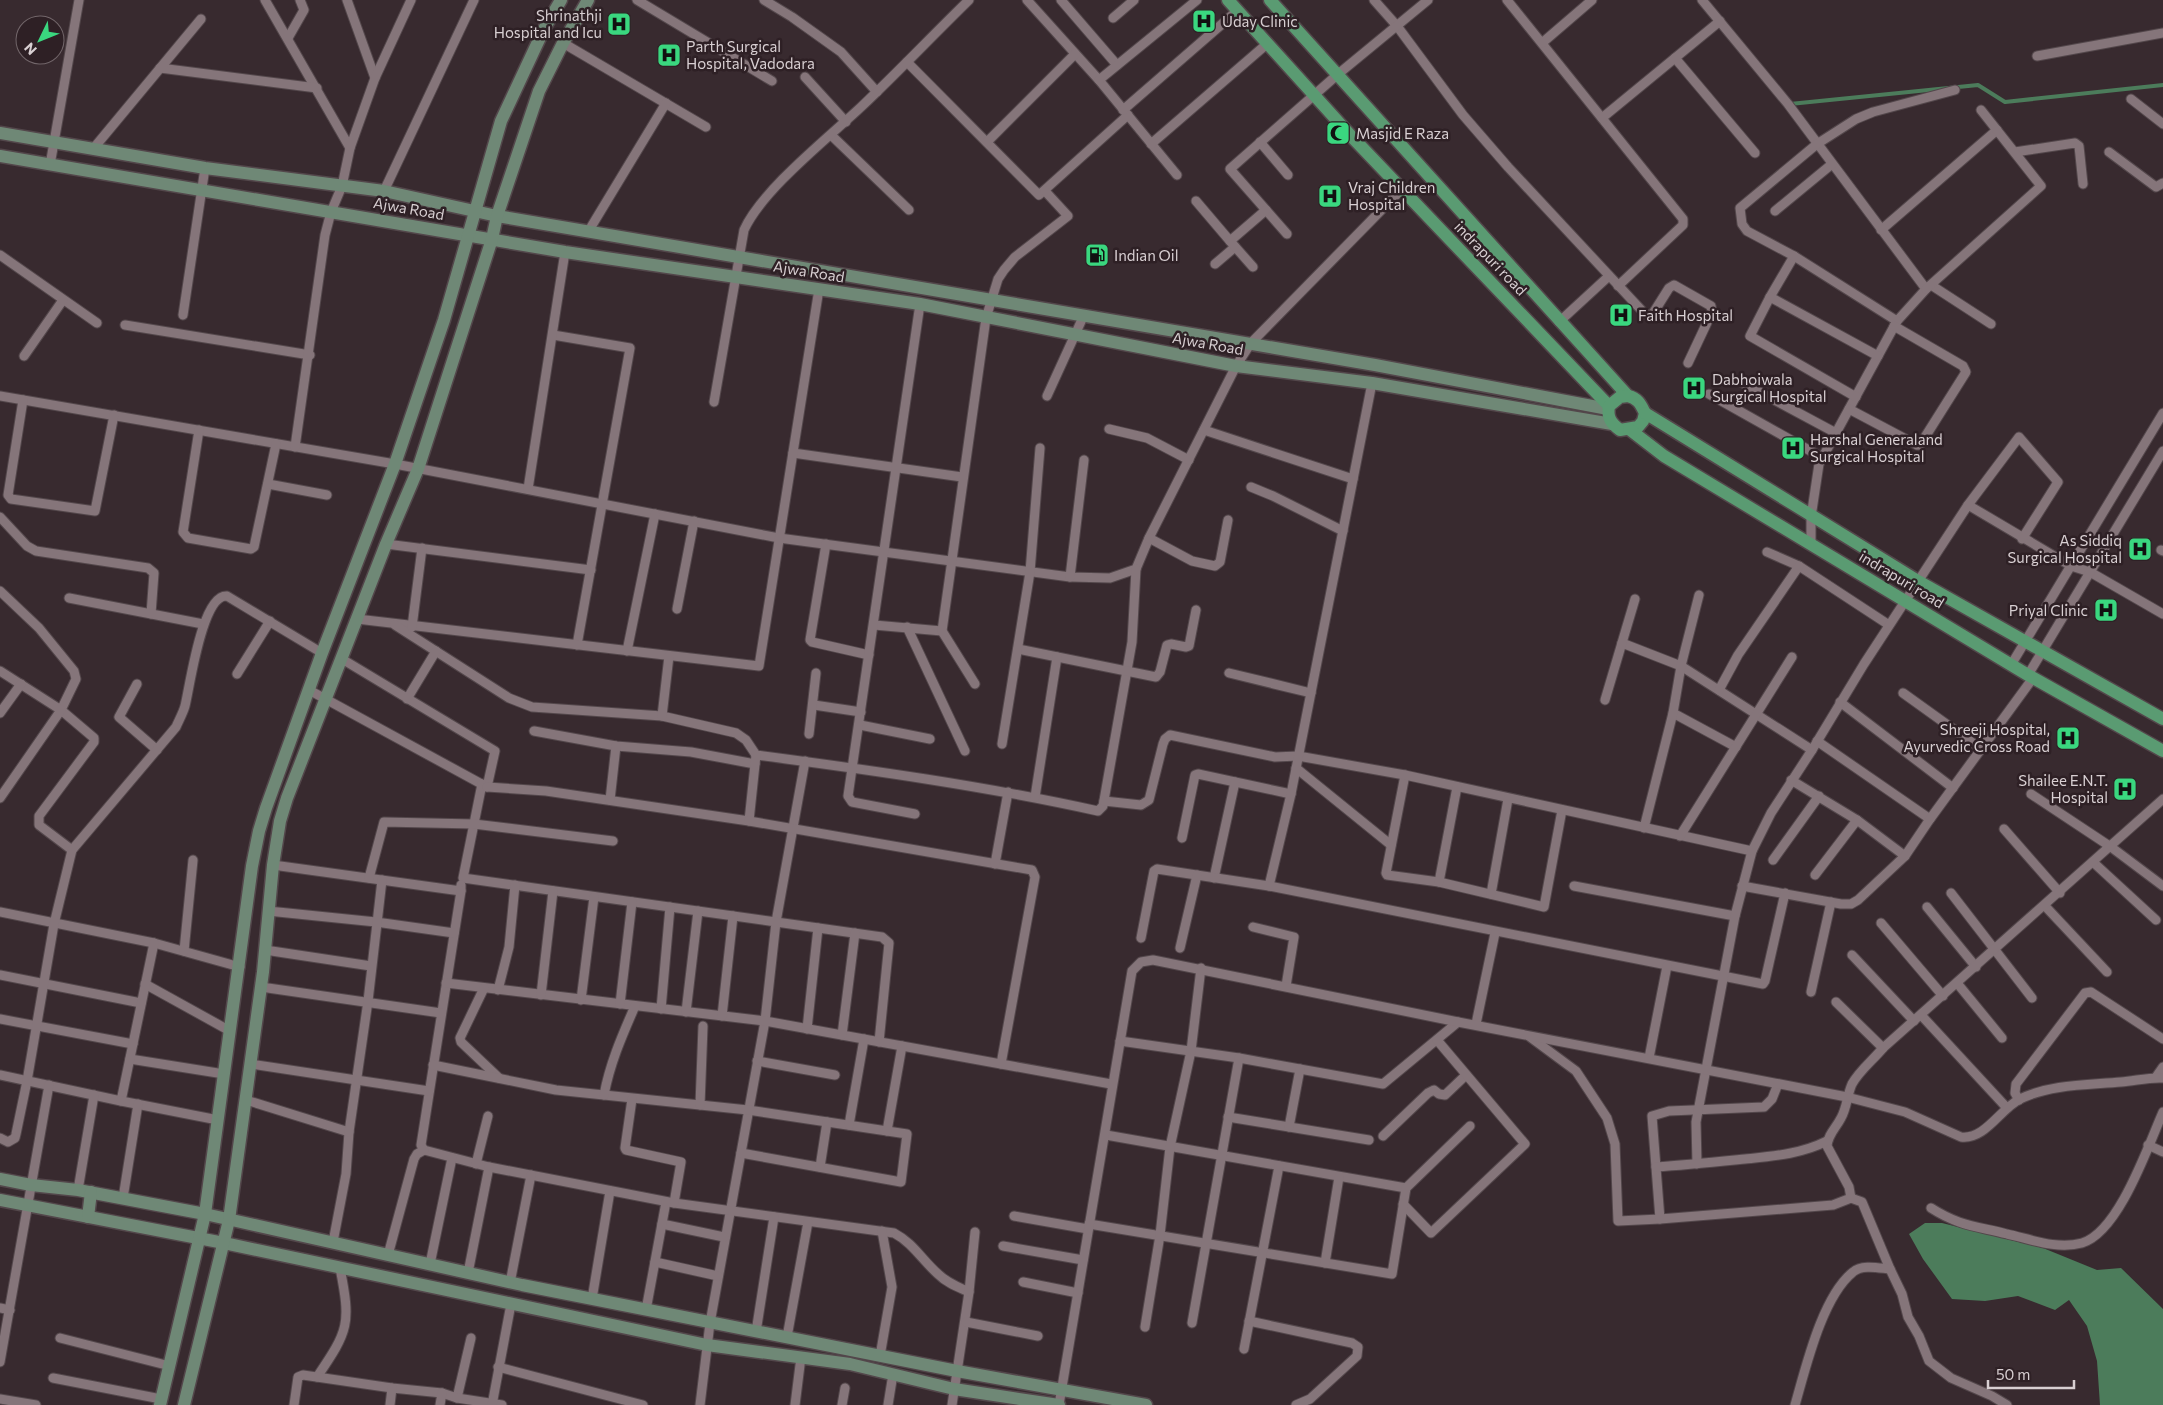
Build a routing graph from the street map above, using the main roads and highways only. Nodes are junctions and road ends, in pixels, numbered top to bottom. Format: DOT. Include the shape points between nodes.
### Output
graph roads {
  1 [pos="1228,0"];
  2 [pos="1270,0"];
  3 [pos="1628,396"];
  4 [pos="1608,408"];
  5 [pos="1645,413"];
  6 [pos="1629,429"];
  7 [pos="2163,720"];
  8 [pos="2163,750"];
  1 -- 4 [label="main road, indrapuri road"];
  2 -- 3 [label="main road, indrapuri road"];
  3 -- 4 [label="main road" via="1620,397"];
  3 -- 5 [label="main road" via="1640,402"];
  4 -- 6 [label="main road" via="1612,424 1620,430"];
  5 -- 6 [label="main road" via="1638,427"];
  5 -- 7 [label="main road, indrapuri road" via="1918,581"];
  6 -- 8 [label="main road, indrapuri road" via="1664,456 2030,676"];
}
